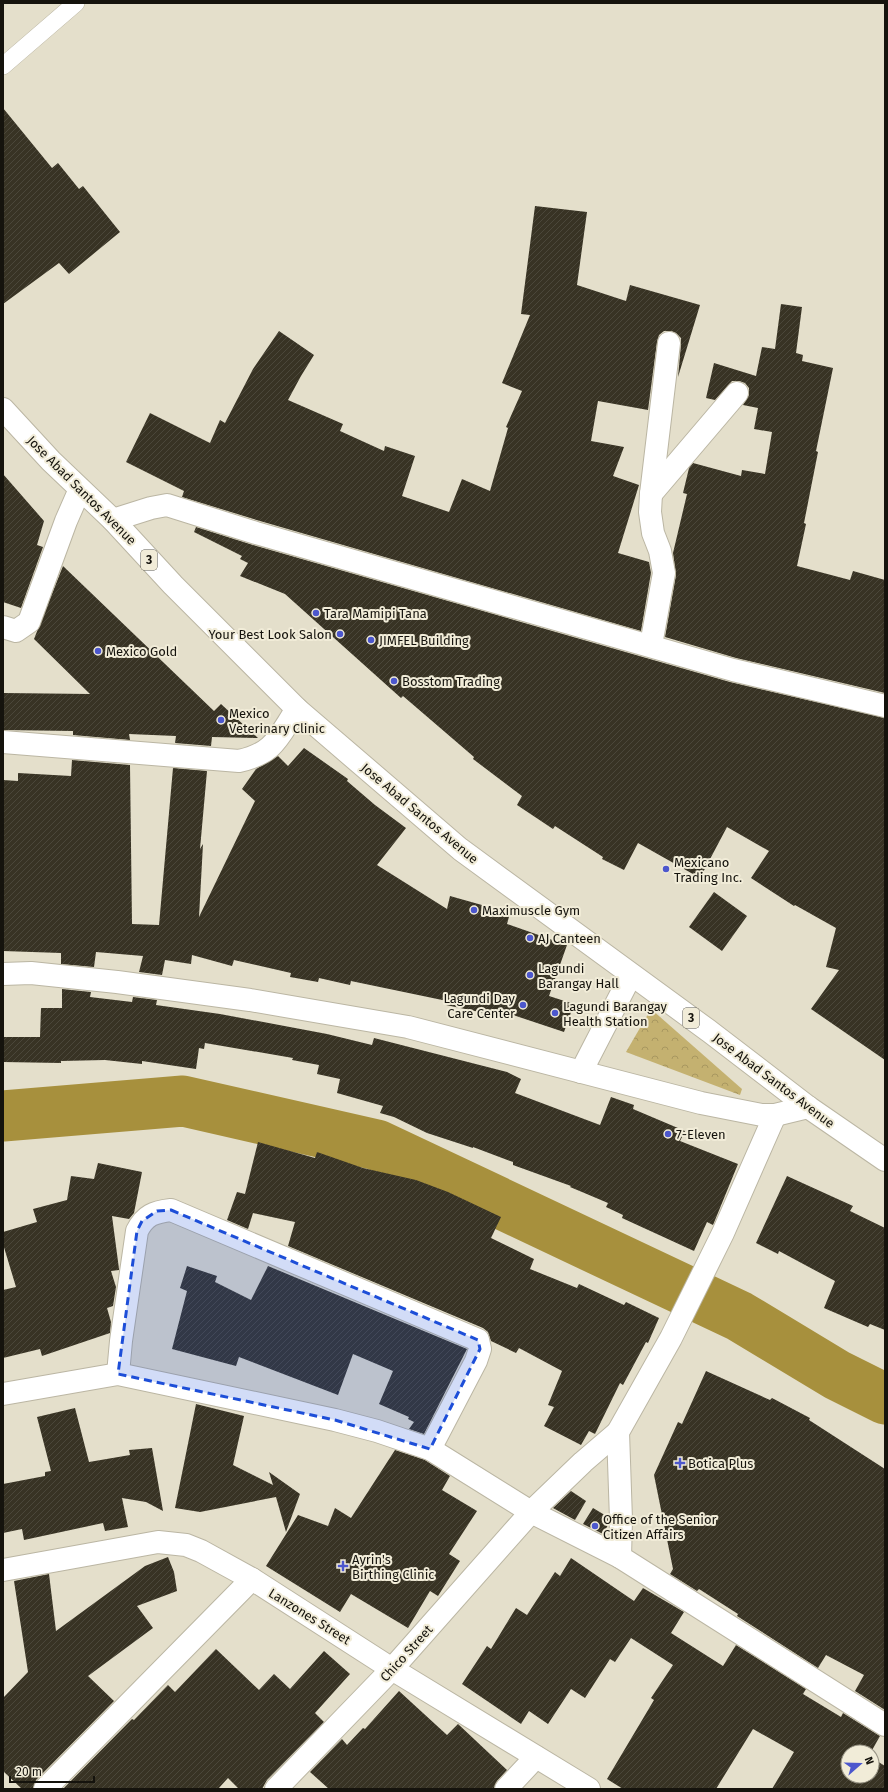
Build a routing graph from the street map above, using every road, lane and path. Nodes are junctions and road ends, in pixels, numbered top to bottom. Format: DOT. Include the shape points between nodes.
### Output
graph roads {
  1 [pos="76,3"];
  2 [pos="3,66"];
  3 [pos="669,343"];
  4 [pos="737,393"];
  5 [pos="4,412"];
  6 [pos="80,490"];
  7 [pos="651,494"];
  8 [pos="113,520"];
  9 [pos="3,627"];
  10 [pos="651,645"];
  11 [pos="885,706"];
  12 [pos="297,709"];
  13 [pos="3,742"];
  14 [pos="3,974"];
  15 [pos="631,975"];
  16 [pos="581,1072"];
  17 [pos="808,1107"];
  18 [pos="775,1115"];
  19 [pos="885,1160"];
  20 [pos="118,1374"];
  21 [pos="3,1394"];
  22 [pos="618,1432"];
  23 [pos="430,1449"];
  24 [pos="531,1512"];
  25 [pos="620,1557"];
  26 [pos="3,1570"];
  27 [pos="252,1579"];
  28 [pos="392,1669"];
  29 [pos="885,1725"];
  30 [pos="536,1757"];
  31 [pos="45,1789"];
  32 [pos="276,1789"];
  33 [pos="506,1789"];
  34 [pos="589,1789"];
  1 -- 2 [label="lane"];
  3 -- 7 [label="main road"];
  4 -- 7 [label="main road"];
  5 -- 6 [label="main road, Jose Abad Santos Avenue / 3"];
  6 -- 8 [label="main road, Jose Abad Santos Avenue / 3"];
  6 -- 9 [label="main road" via="29,622 16,631"];
  7 -- 10 [label="main road" via="653,533 664,573"];
  8 -- 10 [label="main road" via="167,505 256,533"];
  8 -- 12 [label="main road, Jose Abad Santos Avenue / 3" via="173,585"];
  10 -- 11 [label="main road" via="733,670"];
  12 -- 13 [label="main road" via="273,746 263,753 239,761"];
  12 -- 15 [label="main road, Jose Abad Santos Avenue / 3" via="460,849"];
  14 -- 16 [label="main road" via="39,974 116,982 408,1027"];
  15 -- 16 [label="main road"];
  15 -- 17 [label="main road, Jose Abad Santos Avenue / 3"];
  16 -- 18 [label="main road" via="701,1103 762,1115"];
  17 -- 18 [label="main road"];
  17 -- 19 [label="main road, Jose Abad Santos Avenue / 3"];
  18 -- 22 [label="main road" via="723,1233 671,1338"];
  20 -- 21 [label="main road"];
  20 -- 23 [label="main road" via="335,1420"];
  20 -- 23 [label="main road" via="137,1231 142,1221 157,1211 171,1210 478,1340 480,1350 476,1361"];
  22 -- 24 [label="main road, Chico Street" via="582,1462"];
  22 -- 25 [label="main road"];
  23 -- 24 [label="main road"];
  24 -- 25 [label="main road"];
  24 -- 28 [label="main road, Chico Street"];
  25 -- 29 [label="main road"];
  26 -- 27 [label="main road, Lanzones Street" via="158,1542 201,1551"];
  27 -- 28 [label="main road, Lanzones Street"];
  27 -- 31 [label="main road"];
  28 -- 30 [label="main road, Lanzones Street"];
  28 -- 32 [label="main road, Chico Street"];
  30 -- 33 [label="main road"];
  30 -- 34 [label="main road, Lanzones Street"];
}
